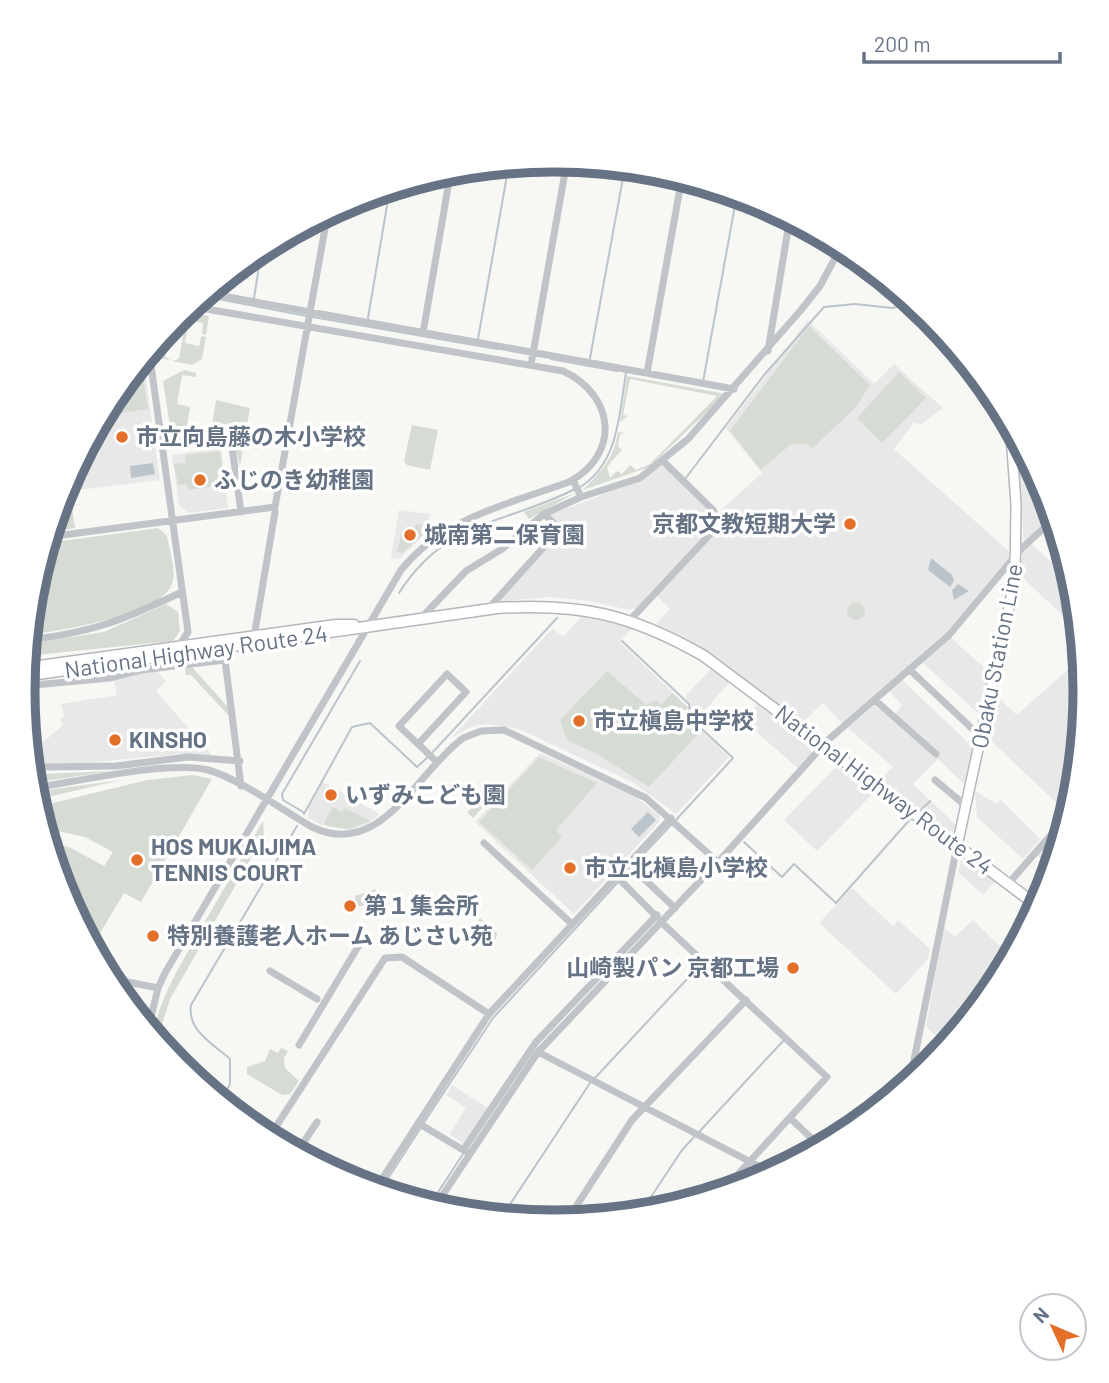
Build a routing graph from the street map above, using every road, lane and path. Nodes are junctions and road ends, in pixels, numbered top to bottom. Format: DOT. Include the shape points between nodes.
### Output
graph roads {
  1 [pos="565,172"];
  2 [pos="449,183"];
  3 [pos="680,188"];
  4 [pos="326,226"];
  5 [pos="788,228"];
  6 [pos="836,256"];
  7 [pos="219,295"];
  8 [pos="205,307"];
  9 [pos="310,318"];
  10 [pos="423,333"];
  11 [pos="768,351"];
  12 [pos="533,357"];
  13 [pos="151,364"];
  14 [pos="646,373"];
  15 [pos="734,389"];
  16 [pos="163,444"];
  17 [pos="1011,445"];
  18 [pos="663,461"];
  19 [pos="578,489"];
  20 [pos="275,510"];
  21 [pos="240,512"];
  22 [pos="544,514"];
  23 [pos="173,521"];
  24 [pos="1046,526"];
  25 [pos="60,536"];
  26 [pos="1016,555"];
  27 [pos="182,592"];
  28 [pos="488,609"];
  29 [pos="422,617"];
  30 [pos="631,620"];
  31 [pos="367,625"];
  32 [pos="188,632"];
  33 [pos="254,637"];
  34 [pos="38,639"];
  35 [pos="202,645"];
  36 [pos="178,648"];
  37 [pos="36,667"];
  38 [pos="909,670"];
  39 [pos="36,674"];
  40 [pos="35,685"];
  41 [pos="874,700"];
  42 [pos="981,737"];
  43 [pos="418,744"];
  44 [pos="823,746"];
  45 [pos="936,754"];
  46 [pos="432,757"];
  47 [pos="240,761"];
  48 [pos="134,764"];
  49 [pos="46,767"];
  50 [pos="134,773"];
  51 [pos="935,780"];
  52 [pos="44,786"];
  53 [pos="241,786"];
  54 [pos="267,801"];
  55 [pos="966,806"];
  56 [pos="673,820"];
  57 [pos="1055,830"];
  58 [pos="484,843"];
  59 [pos="957,846"];
  60 [pos="718,862"];
  61 [pos="641,876"];
  62 [pos="619,878"];
  63 [pos="1007,884"];
  64 [pos="1029,900"];
  65 [pos="675,908"];
  66 [pos="659,920"];
  67 [pos="572,924"];
  68 [pos="365,935"];
  69 [pos="270,971"];
  70 [pos="124,981"];
  71 [pos="158,988"];
  72 [pos="585,994"];
  73 [pos="317,999"];
  74 [pos="746,1000"];
  75 [pos="489,1014"];
  76 [pos="151,1018"];
  77 [pos="299,1045"];
  78 [pos="538,1052"];
  79 [pos="913,1068"];
  80 [pos="498,1101"];
  81 [pos="645,1109"];
  82 [pos="790,1118"];
  83 [pos="317,1122"];
  84 [pos="421,1125"];
  85 [pos="275,1128"];
  86 [pos="814,1141"];
  87 [pos="302,1145"];
  88 [pos="466,1151"];
  89 [pos="749,1161"];
  90 [pos="761,1167"];
  91 [pos="734,1178"];
  92 [pos="384,1181"];
  93 [pos="440,1198"];
  94 [pos="573,1210"];
  1 -- 12 [label="street"];
  2 -- 10 [label="street"];
  3 -- 14 [label="street"];
  4 -- 9 [label="street"];
  5 -- 11 [label="street"];
  6 -- 11 [label="street" via="820,286"];
  7 -- 9 [label="street"];
  8 -- 9 [label="street"];
  9 -- 10 [label="street"];
  9 -- 12 [label="street"];
  9 -- 20 [label="street"];
  10 -- 12 [label="street"];
  11 -- 15 [label="street"];
  12 -- 14 [label="street"];
  12 -- 19 [label="street" via="585,383 602,407 602,444"];
  13 -- 16 [label="street"];
  14 -- 15 [label="street"];
  15 -- 18 [label="street"];
  16 -- 21 [label="street" via="226,438 232,447"];
  16 -- 23 [label="street"];
  17 -- 26 [label="main road, Obaku Station Line"];
  18 -- 19 [label="street" via="640,478"];
  18 -- 30 [label="street" via="716,517 713,531"];
  19 -- 22 [label="street"];
  19 -- 31 [label="street" via="448,528 411,557"];
  20 -- 21 [label="street"];
  20 -- 33 [label="street"];
  21 -- 23 [label="street"];
  22 -- 28 [label="street" via="560,529"];
  22 -- 29 [label="street" via="466,572"];
  23 -- 25 [label="street"];
  23 -- 27 [label="street"];
  24 -- 26 [label="street"];
  26 -- 38 [label="street" via="949,635"];
  26 -- 42 [label="main road, Obaku Station Line"];
  27 -- 32 [label="street"];
  27 -- 34 [label="street" via="106,627"];
  28 -- 29 [label="highway, National Highway Route 24"];
  28 -- 30 [label="highway, National Highway Route 24" via="565,606"];
  29 -- 31 [label="highway, National Highway Route 24"];
  30 -- 44 [label="highway, National Highway Route 24" via="704,656"];
  31 -- 33 [label="highway, National Highway Route 24"];
  31 -- 39 [label="highway, National Highway Route 24"];
  31 -- 54 [label="street"];
  32 -- 35 [label="street"];
  32 -- 36 [label="street"];
  33 -- 35 [label="highway, National Highway Route 24"];
  35 -- 36 [label="highway, National Highway Route 24"];
  36 -- 37 [label="highway, National Highway Route 24"];
  38 -- 41 [label="street"];
  38 -- 42 [label="street"];
  40 -- 47 [label="street" via="225,660"];
  41 -- 44 [label="street"];
  41 -- 45 [label="street"];
  42 -- 55 [label="main road, Obaku Station Line"];
  43 -- 43 [label="street" via="399,726 447,674 466,692"];
  43 -- 46 [label="street"];
  44 -- 59 [label="highway, National Highway Route 24"];
  44 -- 60 [label="street"];
  46 -- 54 [label="street" via="375,827 362,834 327,834"];
  46 -- 56 [label="street" via="472,734 504,730 636,792"];
  47 -- 48 [label="street" via="181,757"];
  47 -- 53 [label="street"];
  48 -- 49 [label="street"];
  48 -- 50 [label="street"];
  50 -- 52 [label="street"];
  50 -- 53 [label="street" via="201,769"];
  51 -- 55 [label="street"];
  53 -- 54 [label="street"];
  54 -- 71 [label="street"];
  55 -- 59 [label="main road, Obaku Station Line"];
  56 -- 60 [label="street"];
  56 -- 62 [label="street"];
  57 -- 63 [label="street"];
  58 -- 67 [label="street"];
  59 -- 63 [label="highway, National Highway Route 24"];
  59 -- 79 [label="street"];
  60 -- 65 [label="street"];
  61 -- 65 [label="street"];
  62 -- 66 [label="street"];
  62 -- 67 [label="street"];
  63 -- 64 [label="highway, National Highway Route 24"];
  65 -- 66 [label="street"];
  66 -- 72 [label="street"];
  66 -- 74 [label="street"];
  67 -- 75 [label="street"];
  68 -- 77 [label="street"];
  69 -- 73 [label="street"];
  70 -- 71 [label="street"];
  71 -- 76 [label="street"];
  72 -- 78 [label="street"];
  72 -- 80 [label="street" via="536,1042"];
  74 -- 81 [label="street"];
  74 -- 82 [label="street" via="827,1077"];
  75 -- 84 [label="street"];
  75 -- 85 [label="street" via="402,957 385,958"];
  78 -- 80 [label="street"];
  78 -- 81 [label="street"];
  80 -- 88 [label="street"];
  81 -- 89 [label="street"];
  81 -- 94 [label="street" via="632,1120"];
  82 -- 86 [label="street"];
  82 -- 89 [label="street"];
  83 -- 87 [label="street"];
  84 -- 88 [label="street"];
  84 -- 92 [label="street"];
  88 -- 93 [label="street"];
  89 -- 90 [label="street"];
  89 -- 91 [label="street"];
}
